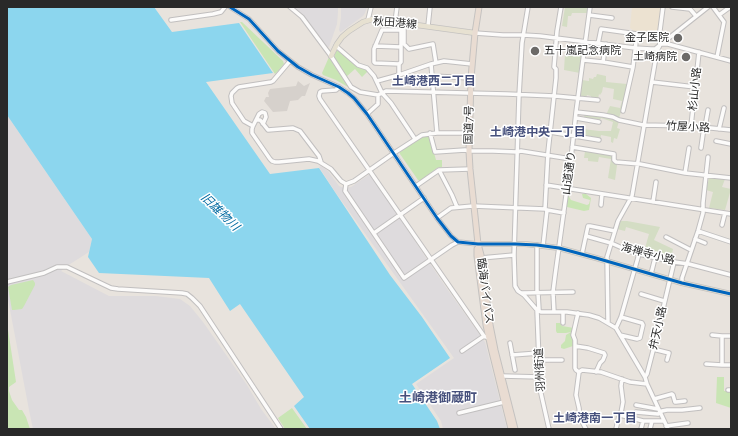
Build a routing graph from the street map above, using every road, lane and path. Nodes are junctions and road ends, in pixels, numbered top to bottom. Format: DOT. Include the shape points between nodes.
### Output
graph roads {
  1 [pos="225,7"];
  2 [pos="230,7"];
  3 [pos="290,7"];
  4 [pos="371,7"];
  5 [pos="397,7"];
  6 [pos="430,7"];
  7 [pos="479,7"];
  8 [pos="528,7"];
  9 [pos="561,7"];
  10 [pos="590,7"];
  11 [pos="663,7"];
  12 [pos="672,7"];
  13 [pos="678,7"];
  14 [pos="708,7"];
  15 [pos="713,7"];
  16 [pos="730,7"];
  17 [pos="691,8"];
  18 [pos="589,15"];
  19 [pos="720,15"];
  20 [pos="696,16"];
  21 [pos="612,18"];
  22 [pos="171,20"];
  23 [pos="368,20"];
  24 [pos="395,22"];
  25 [pos="403,23"];
  26 [pos="428,26"];
  27 [pos="401,30"];
  28 [pos="475,33"];
  29 [pos="523,35"];
  30 [pos="556,38"];
  31 [pos="585,42"];
  32 [pos="598,44"];
  33 [pos="606,44"];
  34 [pos="660,45"];
  35 [pos="336,46"];
  36 [pos="375,46"];
  37 [pos="401,47"];
  38 [pos="635,48"];
  39 [pos="699,52"];
  40 [pos="331,56"];
  41 [pos="717,57"];
  42 [pos="583,60"];
  43 [pos="290,61"];
  44 [pos="731,61"];
  45 [pos="603,62"];
  46 [pos="436,63"];
  47 [pos="399,64"];
  48 [pos="431,64"];
  49 [pos="472,64"];
  50 [pos="633,67"];
  51 [pos="399,75"];
  52 [pos="432,76"];
  53 [pos="470,78"];
  54 [pos="377,80"];
  55 [pos="652,82"];
  56 [pos="339,87"];
  57 [pos="695,87"];
  58 [pos="433,92"];
  59 [pos="470,93"];
  60 [pos="380,94"];
  61 [pos="519,95"];
  62 [pos="555,96"];
  63 [pos="578,98"];
  64 [pos="598,100"];
  65 [pos="724,108"];
  66 [pos="708,110"];
  67 [pos="623,111"];
  68 [pos="576,112"];
  69 [pos="367,114"];
  70 [pos="576,118"];
  71 [pos="256,120"];
  72 [pos="599,122"];
  73 [pos="263,124"];
  74 [pos="644,125"];
  75 [pos="253,126"];
  76 [pos="691,126"];
  77 [pos="704,127"];
  78 [pos="719,129"];
  79 [pos="731,130"];
  80 [pos="550,132"];
  81 [pos="430,133"];
  82 [pos="437,133"];
  83 [pos="469,133"];
  84 [pos="574,136"];
  85 [pos="415,139"];
  86 [pos="599,140"];
  87 [pos="716,141"];
  88 [pos="731,144"];
  89 [pos="572,147"];
  90 [pos="689,148"];
  91 [pos="700,148"];
  92 [pos="469,151"];
  93 [pos="517,152"];
  94 [pos="394,153"];
  95 [pos="548,155"];
  96 [pos="708,157"];
  97 [pos="571,159"];
  98 [pos="321,162"];
  99 [pos="638,164"];
  100 [pos="470,169"];
  101 [pos="370,170"];
  102 [pos="438,170"];
  103 [pos="685,173"];
  104 [pos="706,176"];
  105 [pos="731,178"];
  106 [pos="656,182"];
  107 [pos="346,184"];
  108 [pos="546,185"];
  109 [pos="416,186"];
  110 [pos="566,189"];
  111 [pos="602,194"];
  112 [pos="424,198"];
  113 [pos="631,198"];
  114 [pos="653,202"];
  115 [pos="601,204"];
  116 [pos="473,206"];
  117 [pos="458,207"];
  118 [pos="516,207"];
  119 [pos="703,209"];
  120 [pos="546,210"];
  121 [pos="564,213"];
  122 [pos="725,213"];
  123 [pos="731,214"];
  124 [pos="401,215"];
  125 [pos="437,218"];
  126 [pos="722,225"];
  127 [pos="615,231"];
  128 [pos="698,231"];
  129 [pos="374,233"];
  130 [pos="586,236"];
  131 [pos="666,237"];
  132 [pos="695,239"];
  133 [pos="458,242"];
  134 [pos="706,242"];
  135 [pos="731,242"];
  136 [pos="611,243"];
  137 [pos="478,244"];
  138 [pos="515,244"];
  139 [pos="540,245"];
  140 [pos="559,248"];
  141 [pos="691,250"];
  142 [pos="582,254"];
  143 [pos="639,254"];
  144 [pos="514,255"];
  145 [pos="481,258"];
  146 [pos="655,258"];
  147 [pos="431,260"];
  148 [pos="607,261"];
  149 [pos="674,262"];
  150 [pos="687,264"];
  151 [pos="634,269"];
  152 [pos="651,274"];
  153 [pos="731,275"];
  154 [pos="670,280"];
  155 [pos="7,282"];
  156 [pos="682,283"];
  157 [pos="553,292"];
  158 [pos="574,292"];
  159 [pos="521,293"];
  160 [pos="538,293"];
  161 [pos="641,294"];
  162 [pos="731,294"];
  163 [pos="664,301"];
  164 [pos="538,310"];
  165 [pos="554,312"];
  166 [pos="563,312"];
  167 [pos="578,313"];
  168 [pos="621,316"];
  169 [pos="608,322"];
  170 [pos="563,323"];
  171 [pos="616,328"];
  172 [pos="620,335"];
  173 [pos="712,335"];
  174 [pos="722,336"];
  175 [pos="731,336"];
  176 [pos="489,338"];
  177 [pos="510,343"];
  178 [pos="575,346"];
  179 [pos="653,349"];
  180 [pos="462,351"];
  181 [pos="539,353"];
  182 [pos="512,355"];
  183 [pos="539,360"];
  184 [pos="562,360"];
  185 [pos="667,360"];
  186 [pos="706,364"];
  187 [pos="722,365"];
  188 [pos="731,365"];
  189 [pos="515,370"];
  190 [pos="579,372"];
  191 [pos="596,372"];
  192 [pos="502,376"];
  193 [pos="540,377"];
  194 [pos="645,377"];
  195 [pos="622,379"];
  196 [pos="647,384"];
  197 [pos="654,400"];
  198 [pos="685,401"];
  199 [pos="504,402"];
  200 [pos="636,405"];
  201 [pos="700,408"];
  202 [pos="659,411"];
  203 [pos="636,412"];
  204 [pos="458,413"];
  205 [pos="620,415"];
  206 [pos="643,421"];
  207 [pos="652,421"];
  208 [pos="664,421"];
  209 [pos="688,423"];
  210 [pos="667,427"];
  211 [pos="281,429"];
  212 [pos="511,429"];
  213 [pos="516,429"];
  214 [pos="549,429"];
  215 [pos="586,429"];
  216 [pos="616,429"];
  217 [pos="641,429"];
  218 [pos="650,429"];
  1 -- 22 [label="street" via="221,12 213,14"];
  2 -- 43 [label="street" via="249,19"];
  3 -- 40 [label="street" via="302,17"];
  4 -- 23 [label="street"];
  5 -- 24 [label="street"];
  6 -- 26 [label="street"];
  7 -- 28 [label="highway, 国道7号"];
  8 -- 29 [label="street"];
  9 -- 30 [label="street, 羽州街道"];
  10 -- 18 [label="street, 山道通り"];
  11 -- 34 [label="street"];
  12 -- 13 [label="street"];
  13 -- 17 [label="street"];
  14 -- 20 [label="street"];
  15 -- 19 [label="street"];
  16 -- 19 [label="street"];
  17 -- 20 [label="street"];
  18 -- 21 [label="street"];
  18 -- 31 [label="street, 山道通り"];
  19 -- 41 [label="street" via="724,22"];
  20 -- 34 [label="street"];
  23 -- 24 [label="main road, 秋田港線"];
  23 -- 35 [label="main road, 秋田港線" via="346,33"];
  24 -- 25 [label="main road, 秋田港線"];
  25 -- 26 [label="main road, 秋田港線"];
  25 -- 27 [label="street"];
  25 -- 46 [label="street" via="404,44 409,49 433,44"];
  26 -- 28 [label="main road, 秋田港線"];
  27 -- 36 [label="street" via="382,30"];
  27 -- 37 [label="street"];
  28 -- 29 [label="street"];
  28 -- 49 [label="highway, 国道7号"];
  29 -- 30 [label="street"];
  29 -- 61 [label="street"];
  30 -- 31 [label="street"];
  30 -- 62 [label="street, 羽州街道"];
  31 -- 32 [label="street"];
  31 -- 42 [label="street, 山道通り"];
  32 -- 33 [label="street"];
  32 -- 38 [label="street" via="601,28 637,34"];
  33 -- 38 [label="street"];
  33 -- 45 [label="street"];
  34 -- 38 [label="street" via="655,49"];
  34 -- 39 [label="street" via="668,44"];
  34 -- 55 [label="street"];
  35 -- 40 [label="main road, 秋田港線"];
  35 -- 54 [label="street" via="358,65 367,68"];
  36 -- 37 [label="street"];
  36 -- 47 [label="street" via="375,63"];
  37 -- 47 [label="street"];
  38 -- 50 [label="street"];
  39 -- 41 [label="street"];
  39 -- 57 [label="street, 杉山小路"];
  40 -- 60 [label="street" via="350,87 360,92"];
  41 -- 44 [label="street"];
  42 -- 45 [label="street"];
  42 -- 63 [label="street, 山道通り"];
  43 -- 56 [label="street" via="312,75"];
  43 -- 75 [label="street" via="273,81 239,87 232,93 232,103 244,121"];
  45 -- 50 [label="street"];
  46 -- 48 [label="street"];
  46 -- 49 [label="street" via="444,61"];
  47 -- 51 [label="street"];
  48 -- 51 [label="street"];
  48 -- 52 [label="street"];
  49 -- 53 [label="highway, 国道7号"];
  50 -- 67 [label="street"];
  51 -- 54 [label="street"];
  52 -- 53 [label="street"];
  52 -- 58 [label="street"];
  53 -- 59 [label="highway, 国道7号"];
  54 -- 60 [label="street"];
  55 -- 57 [label="street"];
  55 -- 74 [label="street"];
  56 -- 69 [label="street" via="354,98"];
  56 -- 101 [label="street" via="336,90 320,92 320,99"];
  57 -- 76 [label="street, 杉山小路"];
  58 -- 59 [label="street"];
  58 -- 60 [label="street" via="386,91"];
  58 -- 82 [label="street"];
  59 -- 61 [label="street"];
  59 -- 83 [label="highway, 国道7号"];
  60 -- 69 [label="street" via="378,104"];
  60 -- 85 [label="street" via="391,104"];
  61 -- 62 [label="street"];
  61 -- 93 [label="street"];
  62 -- 63 [label="street"];
  62 -- 80 [label="street, 羽州街道"];
  63 -- 64 [label="street"];
  63 -- 68 [label="street, 山道通り"];
  65 -- 78 [label="street"];
  66 -- 77 [label="street"];
  68 -- 70 [label="street, 山道通り"];
  68 -- 74 [label="street, 竹屋小路" via="603,115"];
  69 -- 94 [label="street"];
  70 -- 72 [label="street"];
  70 -- 84 [label="street, 山道通り"];
  71 -- 73 [label="street"];
  71 -- 73 [label="street" via="264,113 266,117"];
  71 -- 75 [label="street"];
  73 -- 98 [label="street" via="268,130 293,128 300,131"];
  74 -- 76 [label="street, 竹屋小路"];
  74 -- 99 [label="street"];
  75 -- 98 [label="street" via="252,133 272,161 309,159"];
  76 -- 77 [label="street, 竹屋小路"];
  77 -- 78 [label="street, 竹屋小路"];
  77 -- 91 [label="street"];
  78 -- 79 [label="street, 竹屋小路"];
  80 -- 84 [label="street"];
  80 -- 95 [label="street, 羽州街道"];
  81 -- 82 [label="street"];
  81 -- 85 [label="street"];
  81 -- 92 [label="street" via="436,152"];
  82 -- 83 [label="street"];
  83 -- 92 [label="highway, 国道7号"];
  84 -- 86 [label="street"];
  84 -- 89 [label="street, 山道通り"];
  85 -- 94 [label="street"];
  87 -- 88 [label="street"];
  89 -- 97 [label="street, 山道通り"];
  89 -- 99 [label="street" via="614,154 616,162"];
  90 -- 103 [label="street"];
  92 -- 93 [label="street"];
  92 -- 100 [label="highway, 国道7号"];
  93 -- 95 [label="street"];
  93 -- 118 [label="street"];
  94 -- 101 [label="street"];
  94 -- 109 [label="street"];
  95 -- 97 [label="street"];
  95 -- 108 [label="street, 羽州街道"];
  96 -- 104 [label="street"];
  97 -- 110 [label="street, 山道通り"];
  98 -- 107 [label="street"];
  99 -- 103 [label="street"];
  99 -- 113 [label="street"];
  100 -- 102 [label="street"];
  100 -- 116 [label="highway, 国道7号"];
  101 -- 107 [label="street" via="354,182"];
  101 -- 124 [label="street"];
  102 -- 109 [label="street"];
  102 -- 117 [label="street"];
  103 -- 104 [label="street"];
  104 -- 105 [label="street"];
  104 -- 119 [label="street"];
  106 -- 114 [label="street"];
  107 -- 129 [label="street" via="345,191"];
  108 -- 110 [label="street"];
  108 -- 120 [label="street, 羽州街道"];
  109 -- 112 [label="street"];
  110 -- 111 [label="street"];
  110 -- 121 [label="street, 山道通り"];
  111 -- 113 [label="street"];
  111 -- 115 [label="street"];
  112 -- 124 [label="street"];
  112 -- 125 [label="street"];
  113 -- 114 [label="street"];
  113 -- 127 [label="street"];
  114 -- 119 [label="street"];
  116 -- 117 [label="street"];
  116 -- 118 [label="street"];
  116 -- 137 [label="highway, 国道7号"];
  117 -- 125 [label="street" via="451,208"];
  118 -- 120 [label="street"];
  118 -- 138 [label="street"];
  119 -- 122 [label="street"];
  119 -- 128 [label="street"];
  120 -- 121 [label="street"];
  120 -- 139 [label="street, 羽州街道"];
  121 -- 140 [label="street, 山道通り"];
  122 -- 123 [label="street"];
  122 -- 126 [label="street"];
  124 -- 129 [label="street"];
  124 -- 147 [label="street"];
  125 -- 133 [label="street"];
  127 -- 130 [label="street" via="588,226"];
  127 -- 136 [label="street"];
  128 -- 132 [label="street"];
  128 -- 135 [label="street"];
  129 -- 147 [label="street" via="404,278"];
  130 -- 136 [label="street, 海禅寺小路"];
  130 -- 142 [label="street"];
  131 -- 141 [label="street"];
  132 -- 134 [label="street"];
  132 -- 141 [label="street"];
  133 -- 137 [label="street"];
  133 -- 147 [label="street"];
  136 -- 143 [label="street, 海禅寺小路"];
  136 -- 148 [label="street"];
  137 -- 138 [label="main road"];
  137 -- 145 [label="highway, 臨海バイパス"];
  137 -- 176 [label="highway, 臨海バイパス" via="477,256"];
  138 -- 139 [label="main road"];
  138 -- 144 [label="street"];
  139 -- 140 [label="main road"];
  139 -- 160 [label="street, 羽州街道"];
  140 -- 142 [label="main road"];
  140 -- 157 [label="street, 山道通り"];
  141 -- 150 [label="street"];
  142 -- 148 [label="main road"];
  143 -- 146 [label="street, 海禅寺小路"];
  143 -- 151 [label="street"];
  144 -- 145 [label="street"];
  144 -- 159 [label="street" via="515,286"];
  145 -- 176 [label="highway, 臨海バイパス"];
  146 -- 149 [label="street, 海禅寺小路"];
  146 -- 152 [label="street"];
  147 -- 176 [label="street"];
  148 -- 151 [label="main road"];
  148 -- 169 [label="street"];
  149 -- 150 [label="street, 海禅寺小路"];
  149 -- 154 [label="street, 弁天小路"];
  150 -- 153 [label="street, 海禅寺小路"];
  150 -- 156 [label="street"];
  151 -- 152 [label="main road"];
  151 -- 168 [label="street"];
  152 -- 154 [label="main road"];
  154 -- 156 [label="main road"];
  154 -- 163 [label="street, 弁天小路"];
  155 -- 211 [label="street" via="44,273 57,267 67,267 111,288 187,294 200,306"];
  156 -- 162 [label="main road"];
  157 -- 158 [label="street"];
  157 -- 160 [label="street"];
  157 -- 165 [label="street, 山道通り"];
  159 -- 160 [label="street"];
  159 -- 164 [label="street"];
  160 -- 164 [label="street, 羽州街道"];
  161 -- 163 [label="street"];
  163 -- 179 [label="street, 弁天小路"];
  164 -- 165 [label="street"];
  164 -- 181 [label="street, 羽州街道"];
  165 -- 166 [label="street"];
  166 -- 167 [label="street"];
  166 -- 170 [label="street"];
  167 -- 169 [label="street"];
  167 -- 178 [label="street" via="573,335"];
  168 -- 171 [label="street"];
  168 -- 172 [label="street" via="643,325 640,338"];
  169 -- 171 [label="street"];
  171 -- 172 [label="street"];
  172 -- 194 [label="street"];
  173 -- 174 [label="street"];
  174 -- 175 [label="street"];
  174 -- 187 [label="street"];
  176 -- 180 [label="street"];
  176 -- 192 [label="highway, 臨海バイパス"];
  176 -- 199 [label="highway, 臨海バイパス"];
  177 -- 182 [label="street"];
  178 -- 190 [label="street" via="575,368"];
  178 -- 191 [label="street" via="604,353"];
  179 -- 185 [label="street" via="669,353"];
  179 -- 194 [label="street, 弁天小路"];
  181 -- 182 [label="street"];
  181 -- 183 [label="street, 羽州街道"];
  182 -- 189 [label="street"];
  183 -- 184 [label="street"];
  183 -- 193 [label="street, 羽州街道"];
  186 -- 187 [label="street"];
  187 -- 188 [label="street"];
  190 -- 191 [label="street"];
  190 -- 215 [label="street" via="576,395 580,418"];
  191 -- 195 [label="street"];
  192 -- 193 [label="street"];
  192 -- 213 [label="highway, 臨海バイパス"];
  193 -- 214 [label="street, 羽州街道" via="540,389"];
  194 -- 196 [label="street"];
  195 -- 196 [label="street"];
  195 -- 205 [label="street" via="623,402"];
  196 -- 197 [label="street"];
  197 -- 198 [label="street" via="672,394 675,402"];
  197 -- 202 [label="street"];
  199 -- 204 [label="street"];
  199 -- 212 [label="highway, 臨海バイパス"];
  200 -- 202 [label="street"];
  201 -- 202 [label="street"];
  202 -- 203 [label="street" via="658,414"];
  202 -- 208 [label="street"];
  205 -- 206 [label="street"];
  205 -- 216 [label="street"];
  206 -- 207 [label="street"];
  206 -- 217 [label="street"];
  207 -- 208 [label="street"];
  207 -- 218 [label="street"];
  208 -- 210 [label="street"];
  209 -- 210 [label="street"];
}
